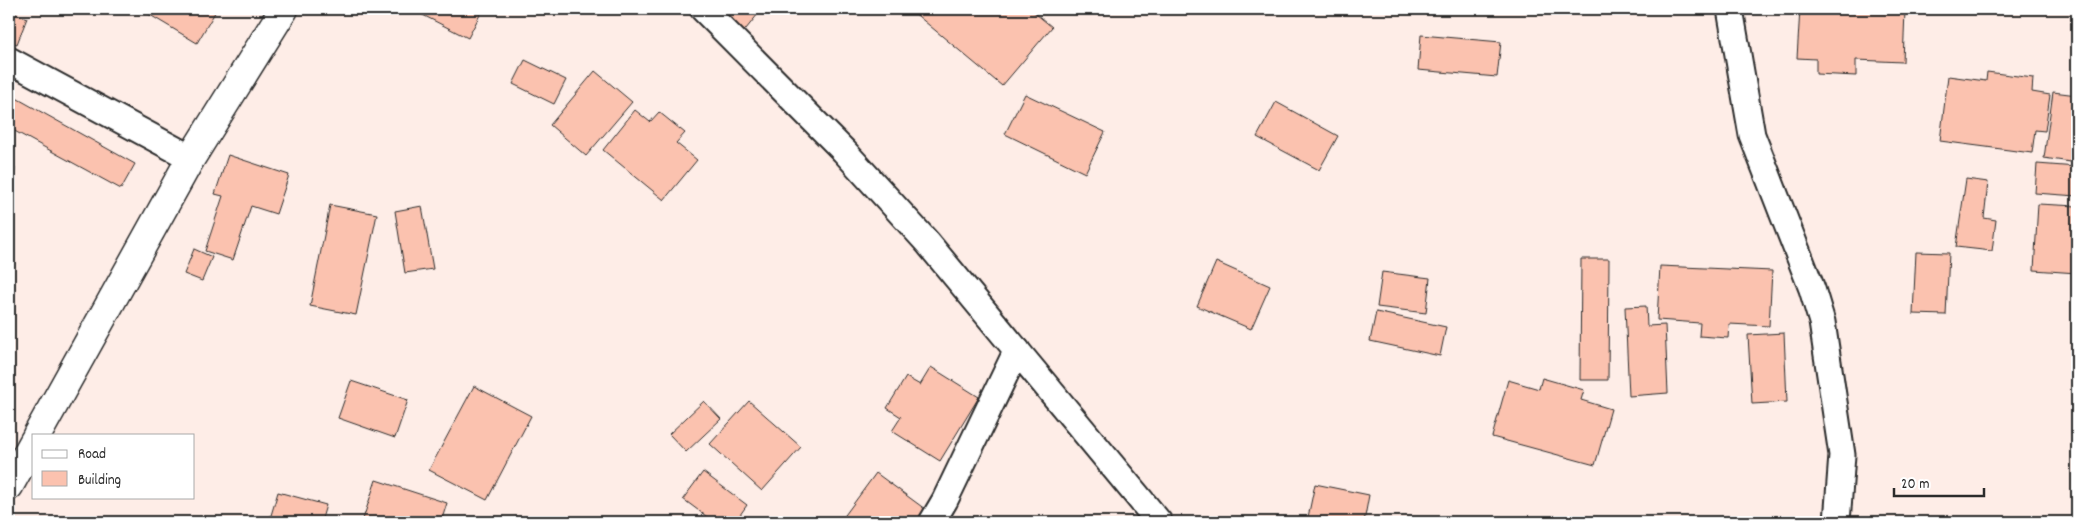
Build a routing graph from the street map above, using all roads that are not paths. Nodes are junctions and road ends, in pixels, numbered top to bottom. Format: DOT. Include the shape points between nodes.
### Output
graph roads {
  1 [pos="284,9"];
  2 [pos="702,9"];
  3 [pos="1730,9"];
  4 [pos="9,60"];
  5 [pos="191,158"];
  6 [pos="1017,350"];
  7 [pos="38,434"];
  8 [pos="32,445"];
  9 [pos="9,486"];
  10 [pos="932,522"];
  11 [pos="1159,522"];
  12 [pos="1837,522"];
  1 -- 5 [label="main road"];
  2 -- 6 [label="street" via="844,151 927,242"];
  3 -- 12 [label="street" via="1752,135 1822,322 1842,455"];
  4 -- 5 [label="street"];
  5 -- 7 [label="main road"];
  6 -- 10 [label="street"];
  6 -- 11 [label="street"];
  8 -- 9 [label="main road"];
}
